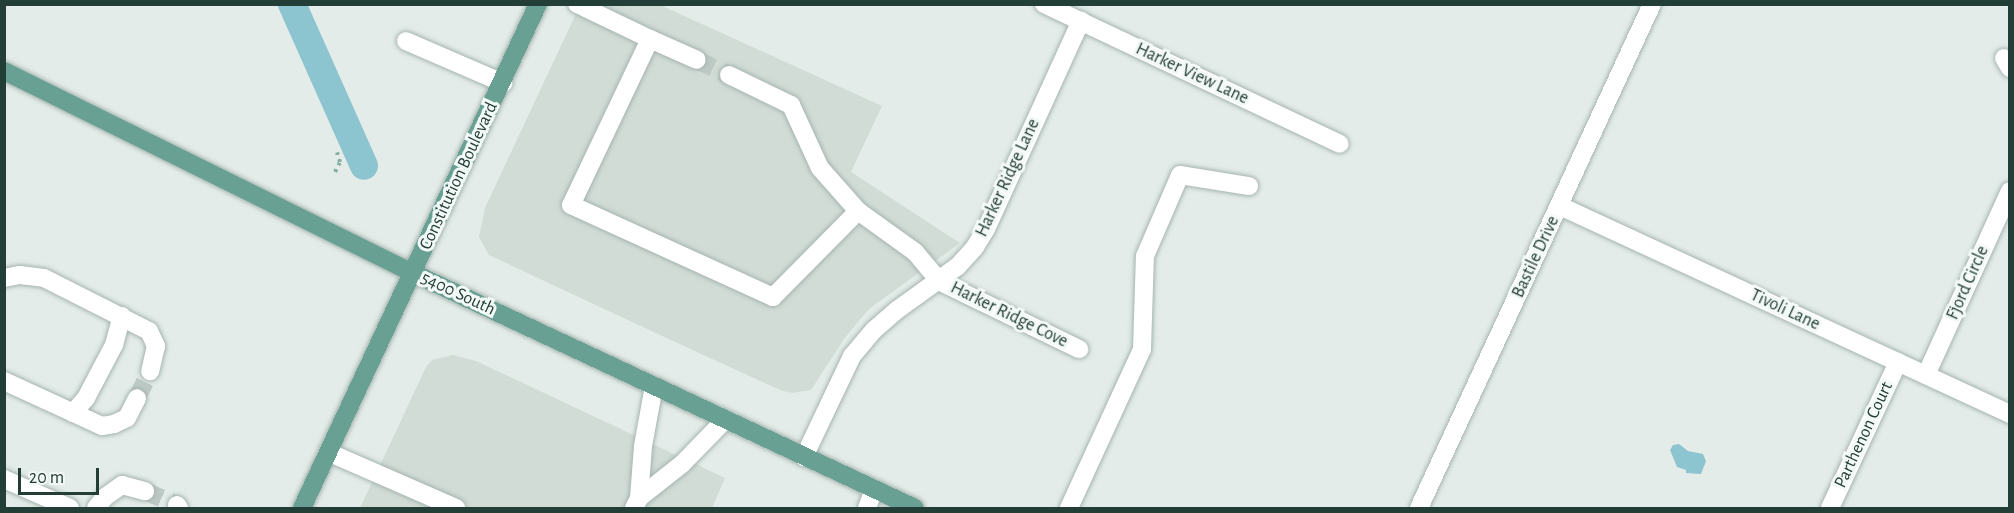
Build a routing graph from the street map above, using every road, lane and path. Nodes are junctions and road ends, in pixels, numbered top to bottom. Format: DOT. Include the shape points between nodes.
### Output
graph roads {
  1 [pos="538,4"];
  2 [pos="577,4"];
  3 [pos="1044,4"];
  4 [pos="1653,4"];
  5 [pos="1081,21"];
  6 [pos="650,39"];
  7 [pos="406,40"];
  8 [pos="697,60"];
  9 [pos="4,71"];
  10 [pos="729,75"];
  11 [pos="503,83"];
  12 [pos="1340,144"];
  13 [pos="337,152"];
  14 [pos="335,172"];
  15 [pos="1250,186"];
  16 [pos="2010,191"];
  17 [pos="1560,206"];
  18 [pos="858,211"];
  19 [pos="413,273"];
  20 [pos="4,278"];
  21 [pos="939,281"];
  22 [pos="122,316"];
  23 [pos="1078,349"];
  24 [pos="1898,362"];
  25 [pos="150,371"];
  26 [pos="1926,375"];
  27 [pos="4,381"];
  28 [pos="654,386"];
  29 [pos="137,398"];
  30 [pos="73,413"];
  31 [pos="2010,414"];
  32 [pos="725,420"];
  33 [pos="328,452"];
  34 [pos="804,457"];
  35 [pos="4,479"];
  36 [pos="874,489"];
  37 [pos="145,491"];
  38 [pos="636,503"];
  39 [pos="70,508"];
  40 [pos="96,508"];
  41 [pos="302,508"];
  42 [pos="456,508"];
  43 [pos="867,508"];
  44 [pos="915,508"];
  45 [pos="1069,508"];
  46 [pos="1419,508"];
  47 [pos="1830,508"];
  1 -- 11 [label="main road, Constitution Boulevard"];
  2 -- 6 [label="street"];
  3 -- 5 [label="street, Harker View Lane"];
  4 -- 17 [label="street, Bastile Drive"];
  5 -- 12 [label="street, Harker View Lane"];
  5 -- 21 [label="street, Harker Ridge Lane" via="986,229 975,247"];
  6 -- 8 [label="street"];
  6 -- 18 [label="street" via="571,205 772,297"];
  7 -- 11 [label="street"];
  9 -- 19 [label="main road, 5400 South"];
  10 -- 18 [label="street" via="791,105 820,168"];
  11 -- 19 [label="main road, Constitution Boulevard"];
  13 -- 14 [label="path" via="340,162"];
  15 -- 45 [label="street" via="1180,175 1145,256 1143,349"];
  16 -- 26 [label="street, Fjord Circle"];
  17 -- 24 [label="street, Tivoli Lane"];
  17 -- 46 [label="street, Bastile Drive"];
  18 -- 21 [label="street" via="915,252"];
  19 -- 28 [label="main road, 5400 South"];
  19 -- 33 [label="main road, Constitution Boulevard"];
  20 -- 22 [label="street" via="44,278"];
  21 -- 23 [label="street, Harker Ridge Cove"];
  21 -- 34 [label="street, Harker Ridge Lane" via="897,310 852,356"];
  22 -- 25 [label="street" via="149,331 156,346"];
  22 -- 30 [label="street" via="114,345 86,398"];
  24 -- 26 [label="street, Tivoli Lane"];
  24 -- 47 [label="street, Parthenon Court"];
  26 -- 31 [label="street, Tivoli Lane"];
  27 -- 30 [label="street"];
  28 -- 32 [label="main road, 5400 South"];
  28 -- 38 [label="street"];
  29 -- 30 [label="street" via="127,418 114,424 102,426"];
  32 -- 34 [label="main road, 5400 South"];
  32 -- 38 [label="street"];
  33 -- 41 [label="main road, Constitution Boulevard"];
  33 -- 42 [label="street"];
  34 -- 36 [label="main road, 5400 South"];
  35 -- 39 [label="street"];
  36 -- 43 [label="street"];
  36 -- 44 [label="main road, 5400 South"];
  37 -- 40 [label="street" via="122,485"];
}
